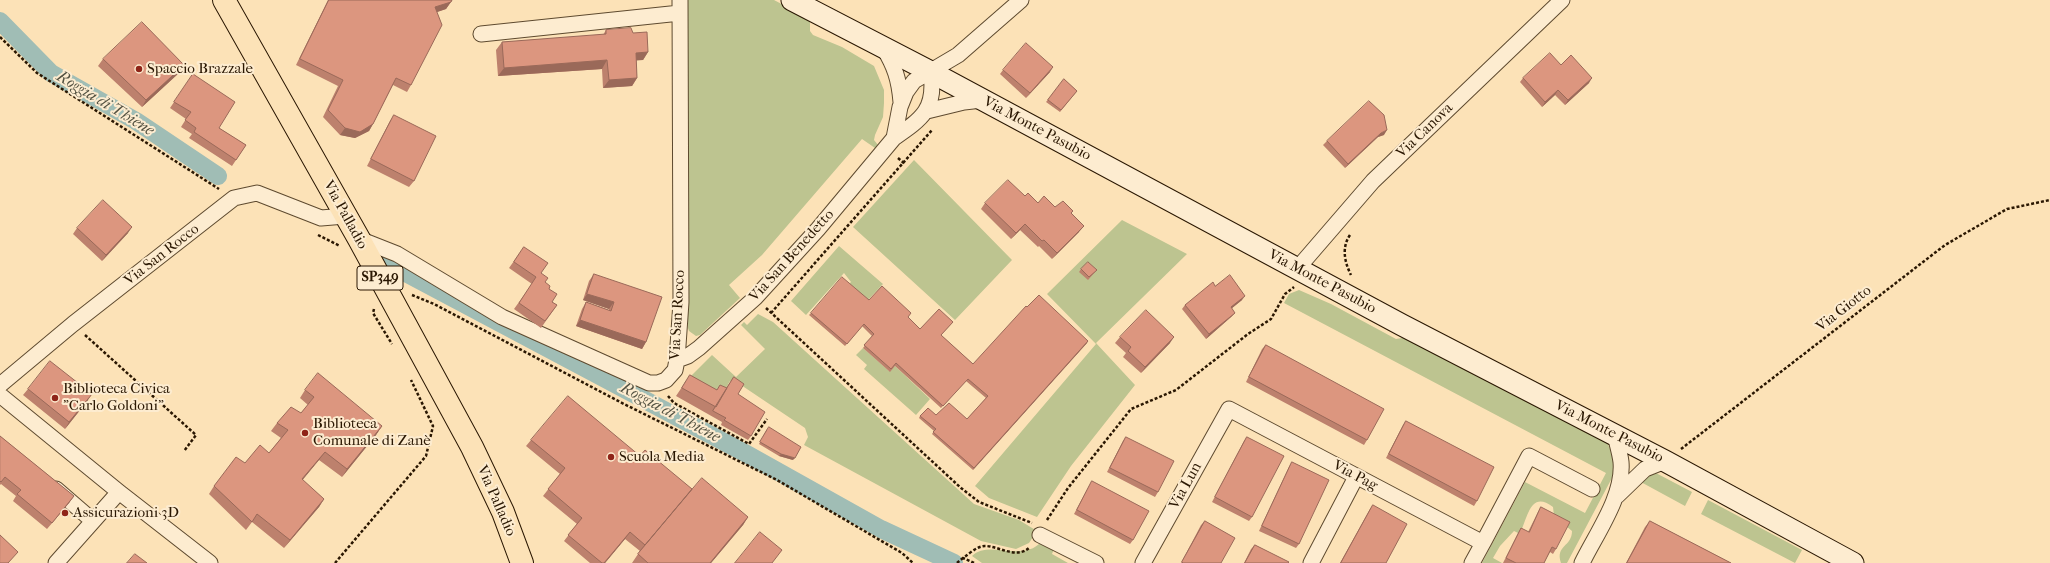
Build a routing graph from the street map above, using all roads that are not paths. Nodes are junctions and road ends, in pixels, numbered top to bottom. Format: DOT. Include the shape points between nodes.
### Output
graph roads {
  1 [pos="224,0"];
  2 [pos="792,0"];
  3 [pos="1020,0"];
  4 [pos="1562,0"];
  5 [pos="680,6"];
  6 [pos="481,34"];
  7 [pos="883,47"];
  8 [pos="931,72"];
  9 [pos="982,100"];
  10 [pos="901,105"];
  11 [pos="927,111"];
  12 [pos="890,142"];
  13 [pos="346,216"];
  14 [pos="352,243"];
  15 [pos="1295,274"];
  16 [pos="677,360"];
  17 [pos="0,385"];
  18 [pos="0,395"];
  19 [pos="1229,409"];
  20 [pos="1615,435"];
  21 [pos="1665,461"];
  22 [pos="1356,477"];
  23 [pos="45,480"];
  24 [pos="1592,489"];
  25 [pos="119,492"];
  26 [pos="1614,500"];
  27 [pos="93,521"];
  28 [pos="1040,535"];
  29 [pos="1483,543"];
  30 [pos="56,563"];
  31 [pos="210,563"];
  32 [pos="522,563"];
  33 [pos="1096,563"];
  34 [pos="1143,563"];
  35 [pos="1311,563"];
  36 [pos="1472,563"];
  37 [pos="1582,563"];
  38 [pos="1853,563"];
  1 -- 13 [label="main road, Via Palladio / SP349"];
  2 -- 7 [label="main road, Via Monte Pasubio"];
  3 -- 8 [label="street, Via San Benedetto" via="958,55"];
  4 -- 15 [label="street, Via Canova" via="1373,181"];
  5 -- 6 [label="street"];
  5 -- 16 [label="street, Via San Rocco" via="681,302"];
  7 -- 8 [label="main road, Via Monte Pasubio"];
  7 -- 10 [label="street" via="899,82"];
  8 -- 9 [label="main road, Via Monte Pasubio"];
  8 -- 10 [label="street, Via San Benedetto" via="914,81"];
  8 -- 11 [label="street" via="933,86"];
  9 -- 11 [label="street"];
  9 -- 15 [label="main road, Via Monte Pasubio"];
  10 -- 12 [label="street, Via San Benedetto"];
  11 -- 12 [label="street, Via San Benedetto"];
  12 -- 16 [label="street, Via San Benedetto" via="818,229 755,298 700,348"];
  13 -- 14 [label="main road, Via Palladio / SP349"];
  13 -- 17 [label="street, Via San Rocco" via="322,218 263,195 239,197 73,324"];
  14 -- 16 [label="street, Via San Rocco" via="397,254 502,317 649,383 666,380 675,370"];
  14 -- 32 [label="main road, Via Palladio / SP349" via="392,301 472,447 503,512"];
  15 -- 20 [label="main road, Via Monte Pasubio"];
  18 -- 25 [label="street"];
  19 -- 22 [label="street, Via Pag"];
  19 -- 34 [label="street, Via Lun"];
  20 -- 21 [label="main road, Via Monte Pasubio"];
  20 -- 26 [label="street" via="1621,463 1620,481"];
  21 -- 26 [label="street" via="1645,468"];
  21 -- 38 [label="main road, Via Monte Pasubio"];
  22 -- 29 [label="street, Via Pag"];
  22 -- 35 [label="street"];
  23 -- 27 [label="street"];
  24 -- 29 [label="street" via="1529,456"];
  25 -- 27 [label="street"];
  25 -- 31 [label="street"];
  26 -- 37 [label="street"];
  27 -- 30 [label="street"];
  28 -- 33 [label="street"];
  29 -- 36 [label="street"];
}
